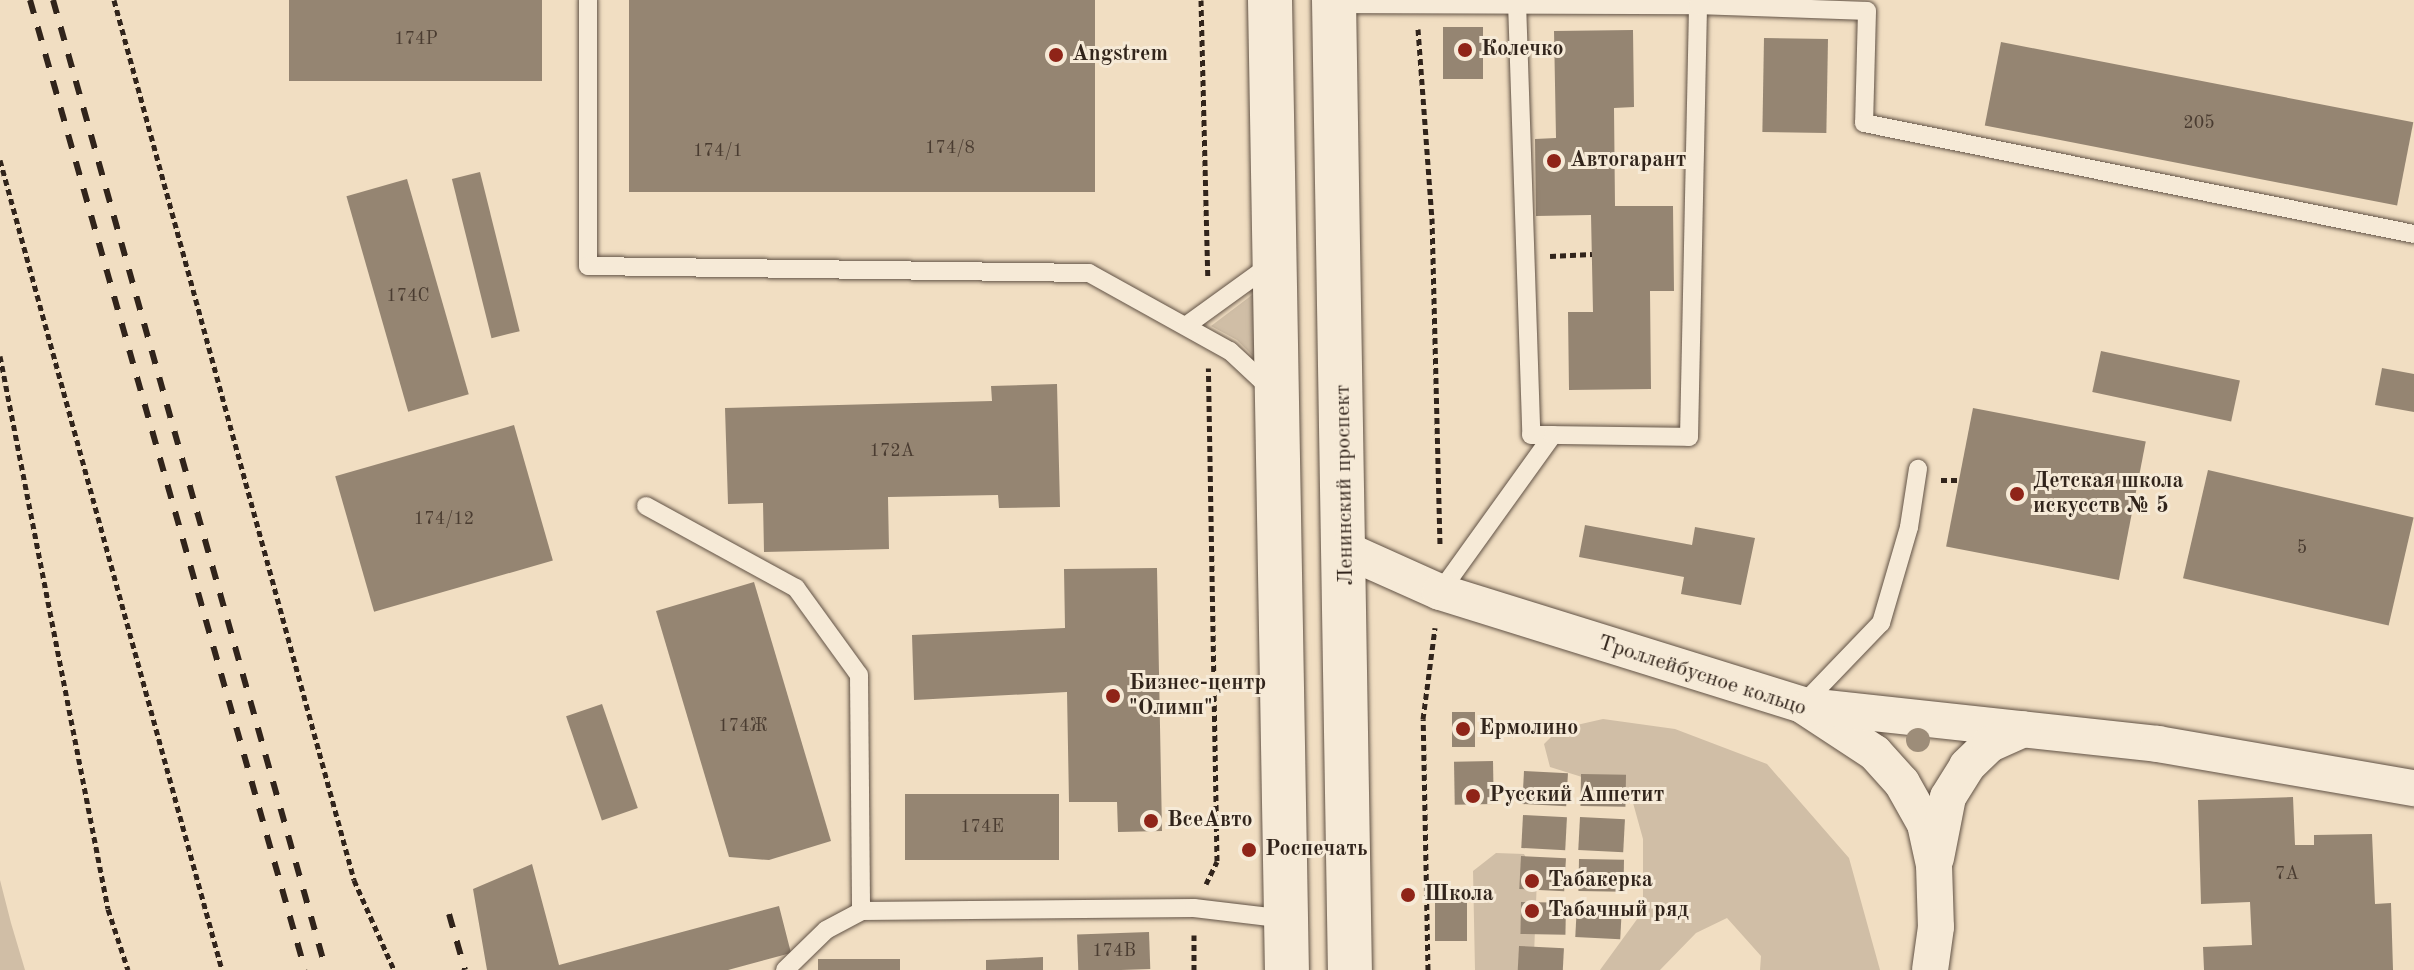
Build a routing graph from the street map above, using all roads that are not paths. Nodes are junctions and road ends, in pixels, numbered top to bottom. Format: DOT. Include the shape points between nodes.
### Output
graph roads {
  1 [pos="588,0"];
  2 [pos="1270,0"];
  3 [pos="1334,2"];
  4 [pos="1517,2"];
  5 [pos="1698,5"];
  6 [pos="2414,234"];
  7 [pos="1275,261"];
  8 [pos="1187,325"];
  9 [pos="1278,410"];
  10 [pos="1553,435"];
  11 [pos="1918,469"];
  12 [pos="646,506"];
  13 [pos="1346,550"];
  14 [pos="1440,592"];
  15 [pos="1802,705"];
  16 [pos="2023,729"];
  17 [pos="2414,788"];
  18 [pos="1934,865"];
  19 [pos="861,911"];
  20 [pos="1286,919"];
  21 [pos="785,970"];
  22 [pos="1287,970"];
  23 [pos="1350,970"];
  24 [pos="1930,970"];
  1 -- 8 [label="lane" via="588,266 1089,273"];
  2 -- 7 [label="main road"];
  3 -- 4 [label="lane"];
  3 -- 13 [label="main road, Ленинский проспект"];
  4 -- 5 [label="lane"];
  4 -- 10 [label="lane" via="1531,435"];
  5 -- 6 [label="lane" via="1867,11 1864,123"];
  5 -- 10 [label="lane" via="1689,437"];
  7 -- 8 [label="lane"];
  7 -- 9 [label="main road"];
  8 -- 9 [label="lane" via="1210,339"];
  9 -- 13 [label="main road" via="1301,462 1305,545 1313,552"];
  9 -- 20 [label="main road"];
  10 -- 14 [label="lane"];
  11 -- 15 [label="lane" via="1909,527 1881,623"];
  12 -- 19 [label="lane" via="796,588 859,675"];
  13 -- 14 [label="street, Троллейбусное кольцо"];
  13 -- 23 [label="main road, Ленинский проспект"];
  14 -- 15 [label="street, Троллейбусное кольцо"];
  15 -- 16 [label="street"];
  15 -- 18 [label="street, Троллейбусное кольцо" via="1875,753 1902,783 1925,824"];
  16 -- 17 [label="street" via="2158,744"];
  16 -- 18 [label="street" via="1990,744 1967,766 1948,797"];
  18 -- 24 [label="street, Троллейбусное кольцо" via="1936,927"];
  19 -- 20 [label="lane" via="1194,908"];
  19 -- 21 [label="lane" via="826,930"];
  20 -- 22 [label="main road"];
}
